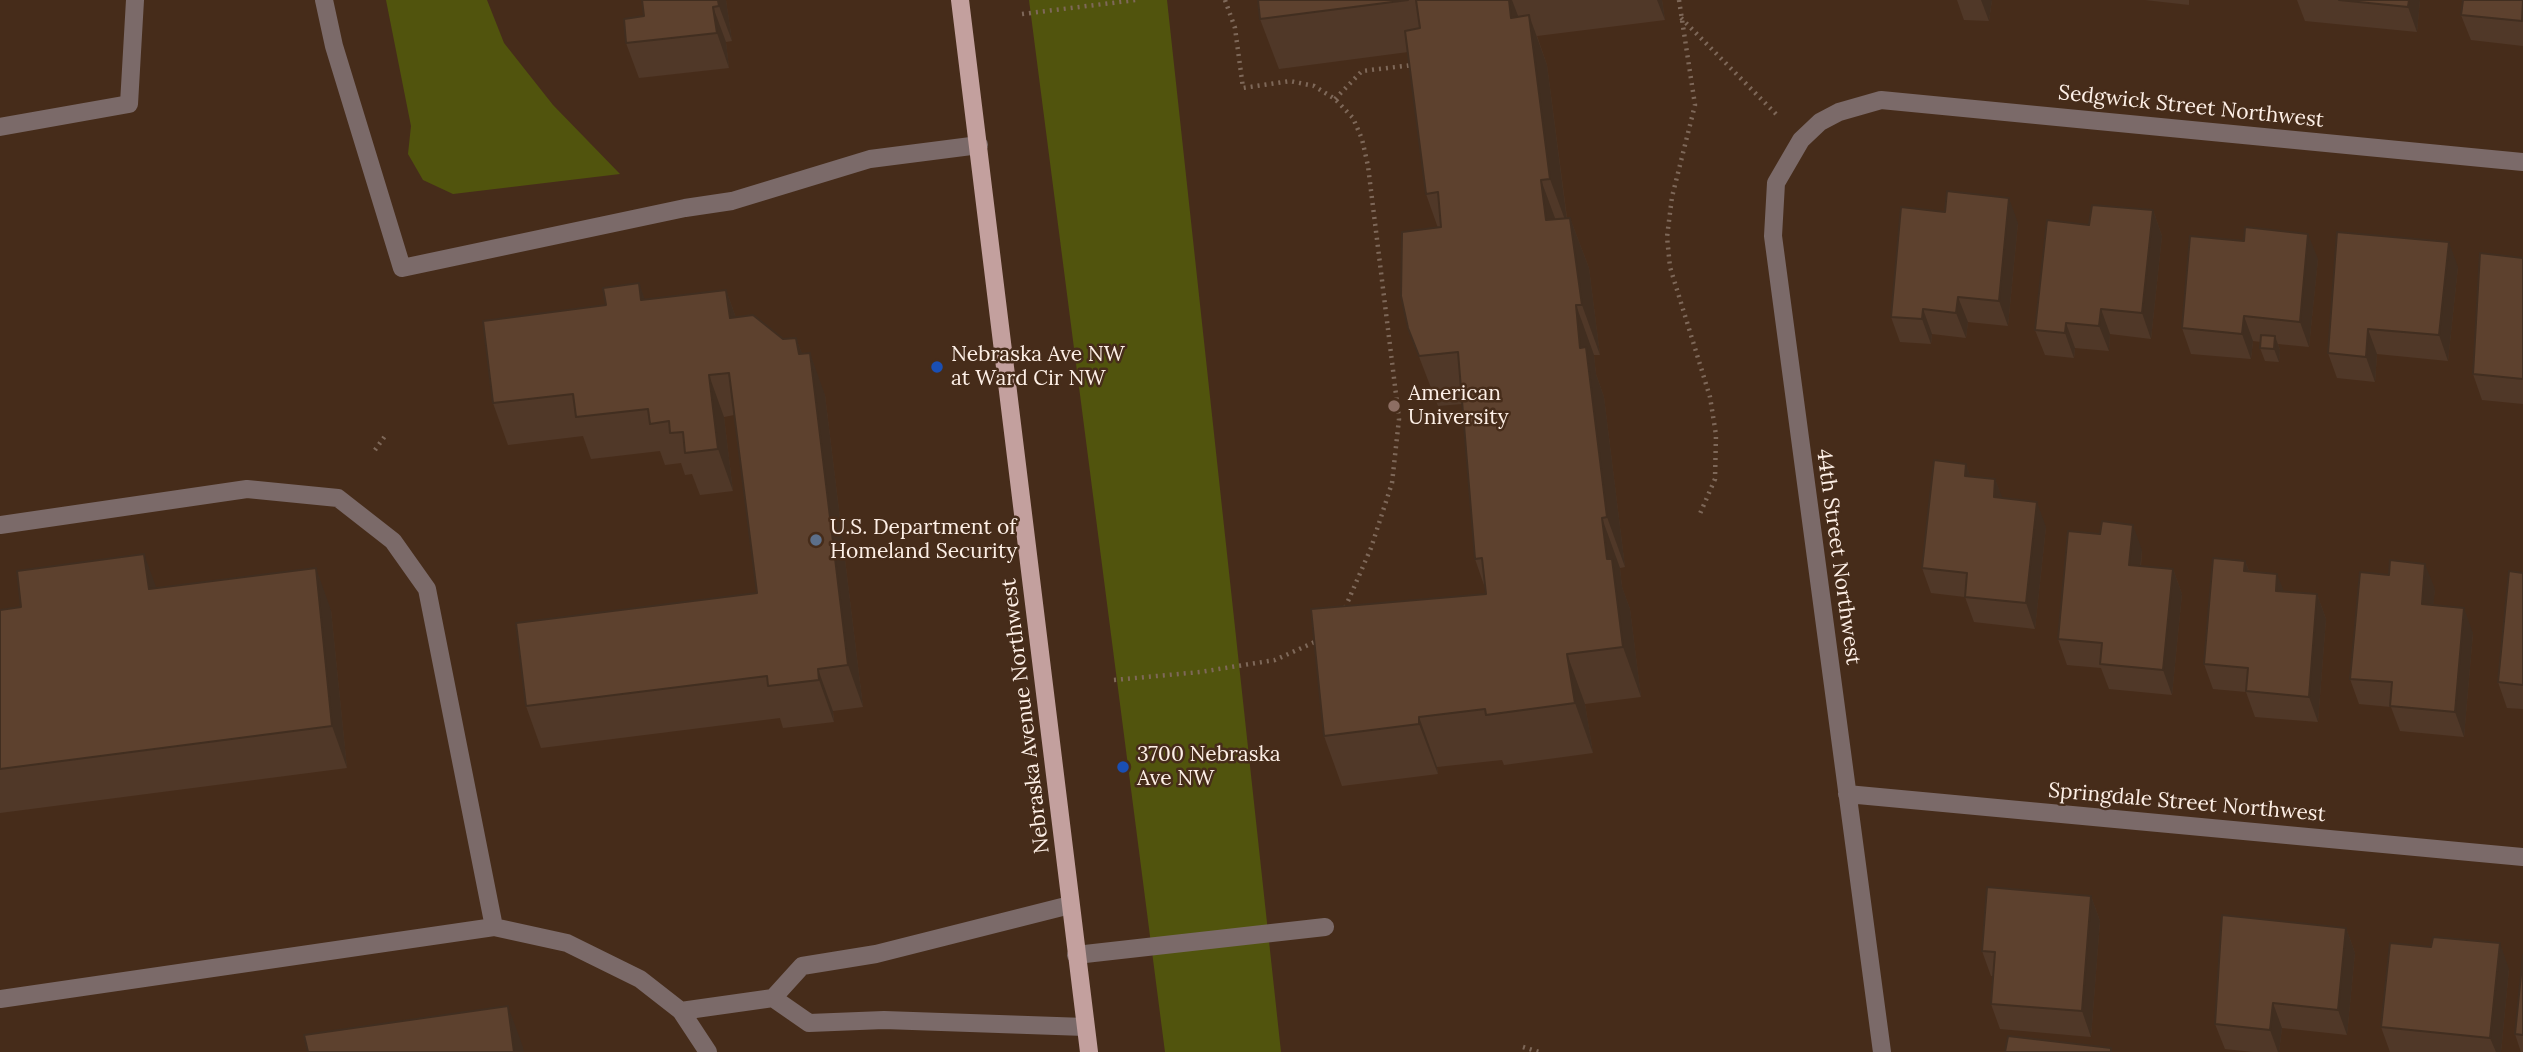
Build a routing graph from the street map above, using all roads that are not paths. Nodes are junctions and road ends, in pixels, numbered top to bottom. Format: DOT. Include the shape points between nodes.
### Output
graph roads {
  1 [pos="135,0"];
  2 [pos="324,0"];
  3 [pos="960,0"];
  4 [pos="1856,105"];
  5 [pos="0,127"];
  6 [pos="979,145"];
  7 [pos="2523,162"];
  8 [pos="0,525"];
  9 [pos="1847,794"];
  10 [pos="2523,857"];
  11 [pos="1070,905"];
  12 [pos="494,927"];
  13 [pos="1325,927"];
  14 [pos="1076,956"];
  15 [pos="773,998"];
  16 [pos="0,999"];
  17 [pos="681,1011"];
  18 [pos="1085,1027"];
  19 [pos="708,1052"];
  20 [pos="1088,1052"];
  21 [pos="1882,1052"];
  1 -- 5 [label="street" via="129,104"];
  2 -- 6 [label="street" via="334,47 402,268 732,201 870,159"];
  3 -- 6 [label="main road, Nebraska Avenue Northwest"];
  4 -- 7 [label="street, Sedgwick Street Northwest" via="1881,100"];
  4 -- 9 [label="street, 44th Street Northwest" via="1820,122 1801,140 1776,183 1773,215"];
  6 -- 11 [label="main road, Nebraska Avenue Northwest"];
  8 -- 12 [label="street" via="247,489 338,498 394,541 427,589"];
  9 -- 10 [label="street, Springdale Street Northwest"];
  9 -- 21 [label="street, 44th Street Northwest"];
  11 -- 14 [label="main road, Nebraska Avenue Northwest"];
  11 -- 15 [label="street" via="876,954 802,967"];
  12 -- 16 [label="street"];
  12 -- 17 [label="street" via="568,943 640,979"];
  13 -- 14 [label="street"];
  14 -- 18 [label="main road, Nebraska Avenue Northwest"];
  15 -- 17 [label="street"];
  15 -- 18 [label="street" via="809,1023 884,1020"];
  17 -- 19 [label="street"];
  18 -- 20 [label="main road, Nebraska Avenue Northwest"];
}
